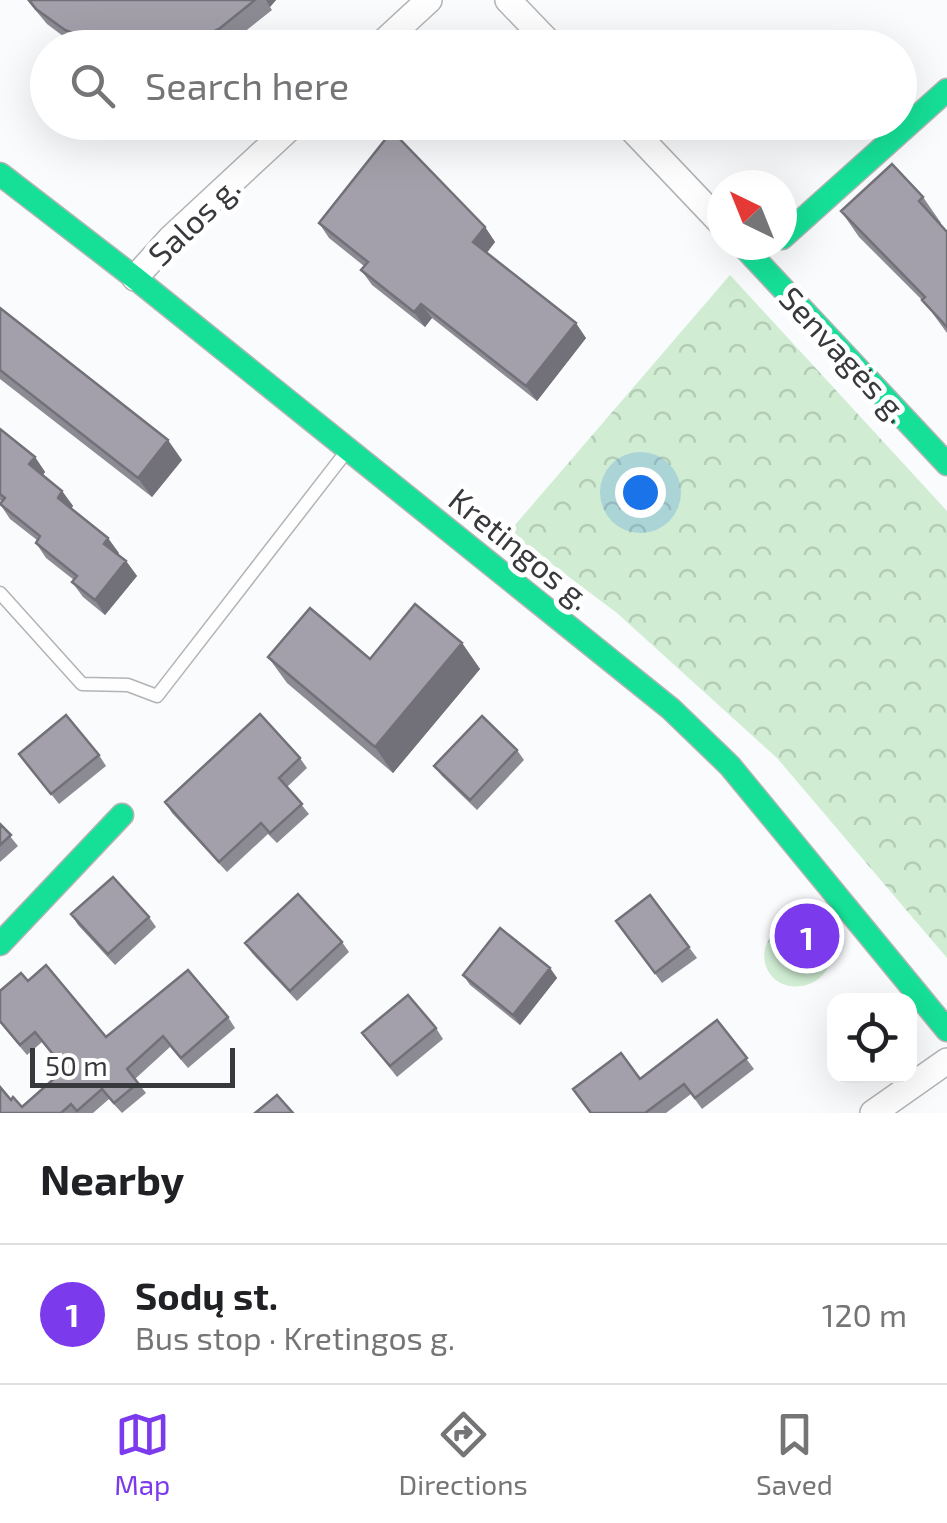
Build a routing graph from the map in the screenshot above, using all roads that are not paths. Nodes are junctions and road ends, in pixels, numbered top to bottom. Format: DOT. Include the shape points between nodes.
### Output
graph roads {
  1 [pos="428,0"];
  2 [pos="508,0"];
  3 [pos="396,30"];
  4 [pos="537,30"];
  5 [pos="947,90"];
  6 [pos="917,117"];
  7 [pos="277,140"];
  8 [pos="642,140"];
  9 [pos="891,140"];
  10 [pos="0,174"];
  11 [pos="707,208"];
  12 [pos="797,225"];
  13 [pos="767,260"];
  14 [pos="135,278"];
  15 [pos="347,450"];
  16 [pos="947,464"];
  17 [pos="0,593"];
  18 [pos="122,814"];
  19 [pos="0,944"];
  20 [pos="947,1030"];
  21 [pos="947,1062"];
  22 [pos="873,1113"];
  1 -- 3 [label="street"];
  2 -- 4 [label="street"];
  5 -- 6 [label="street"];
  7 -- 14 [label="street, Salos g."];
  8 -- 11 [label="street"];
  9 -- 12 [label="street"];
  10 -- 14 [label="street, Kretingos g."];
  13 -- 16 [label="street, Senvagės g."];
  14 -- 15 [label="street, Kretingos g."];
  15 -- 17 [label="lane" via="157,696 128,685 82,684"];
  15 -- 20 [label="street, Kretingos g." via="671,709 730,766"];
  18 -- 19 [label="street"];
  21 -- 22 [label="street"];
}
